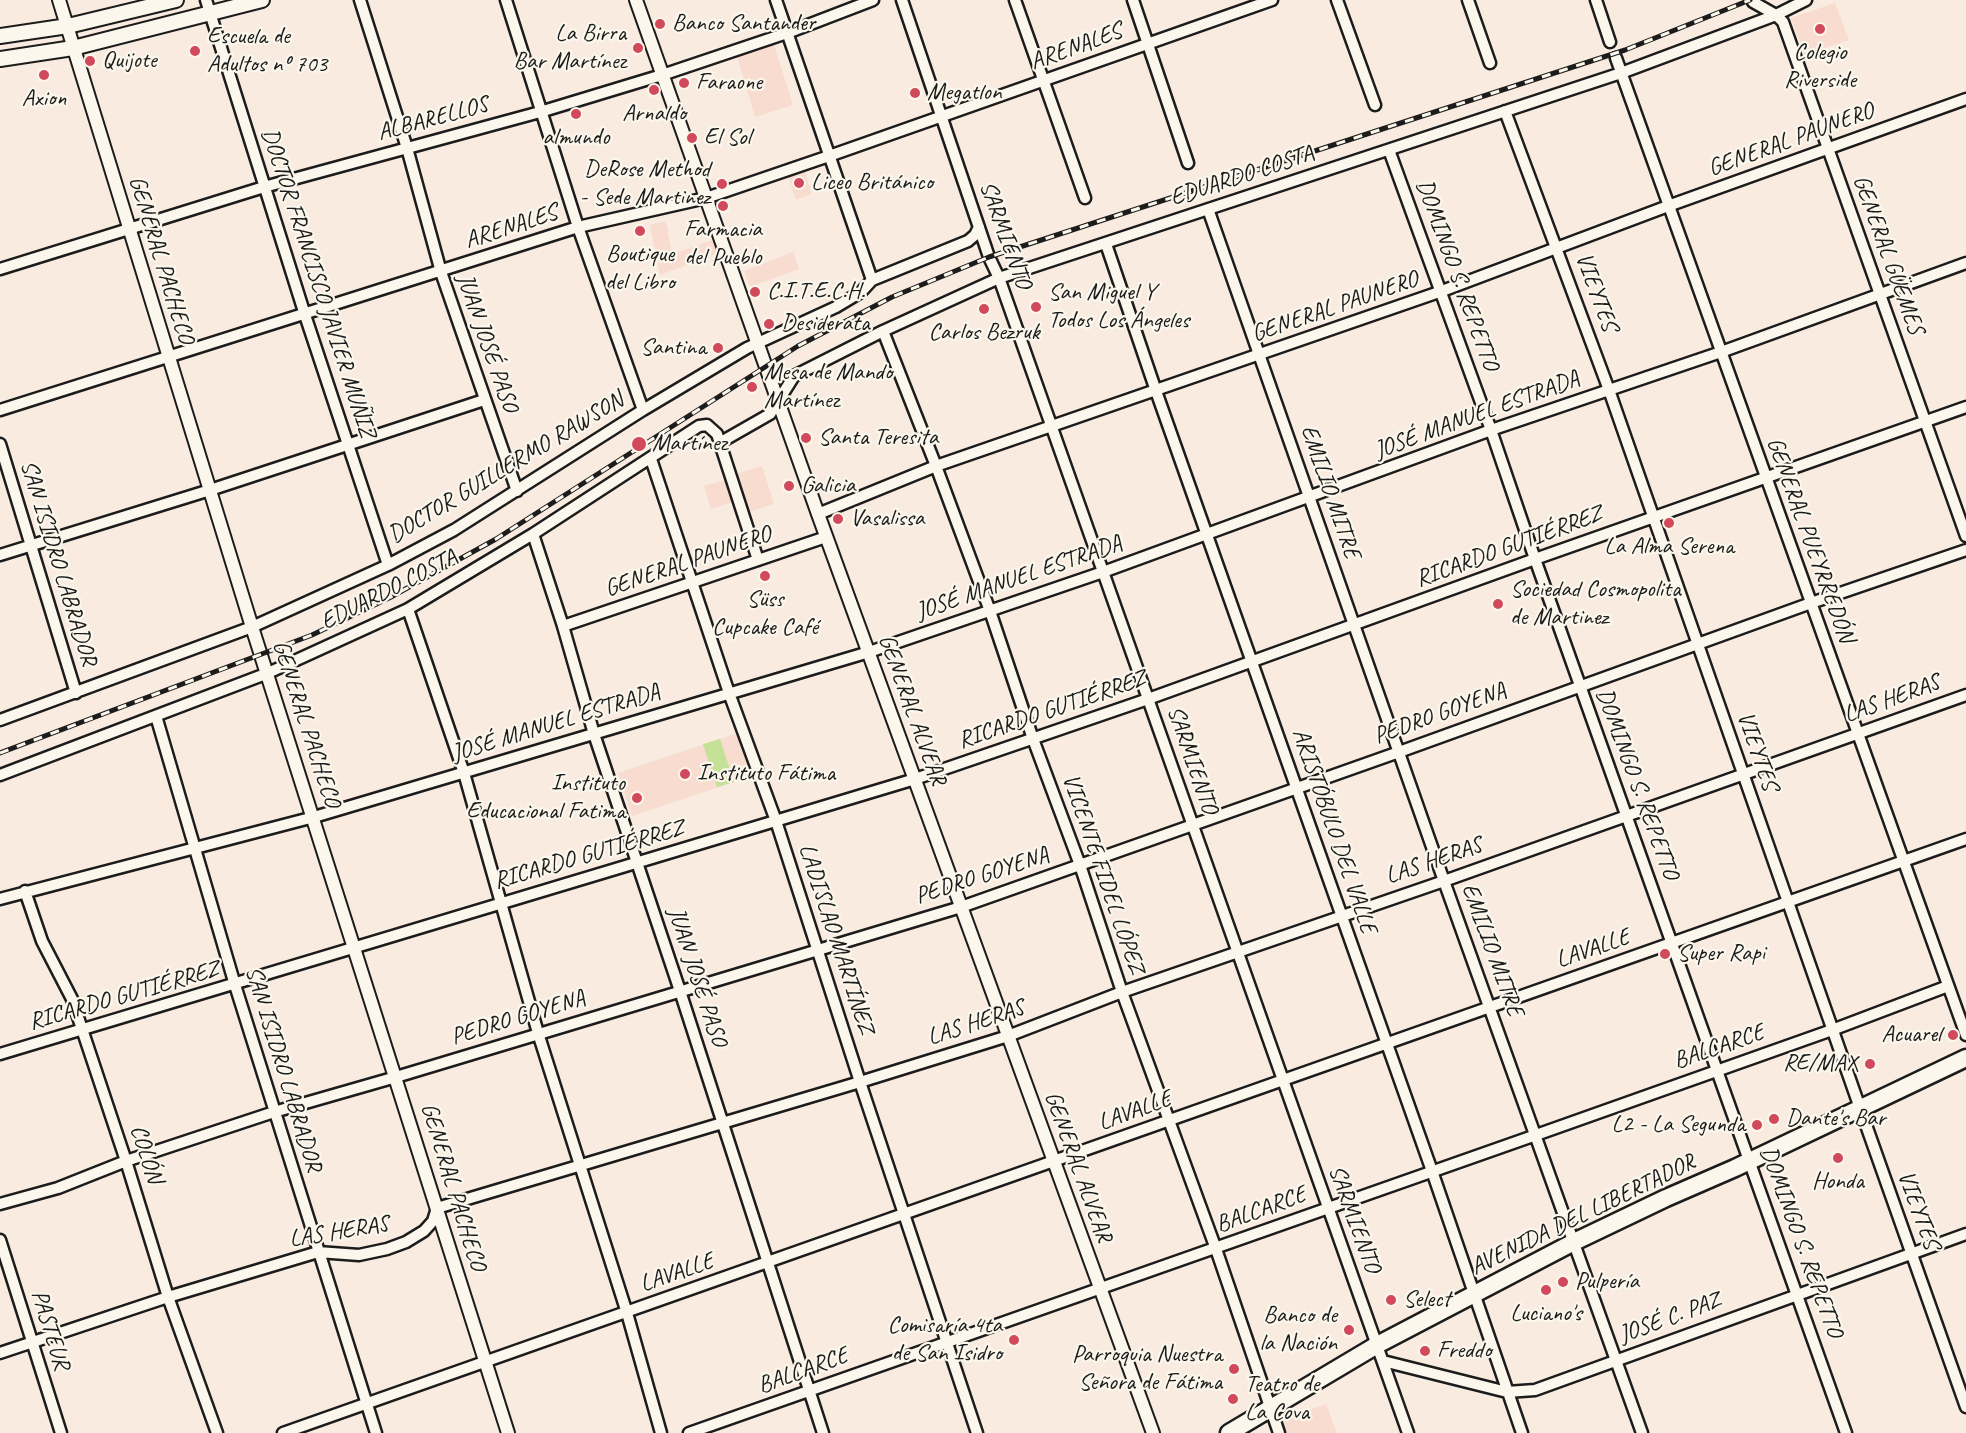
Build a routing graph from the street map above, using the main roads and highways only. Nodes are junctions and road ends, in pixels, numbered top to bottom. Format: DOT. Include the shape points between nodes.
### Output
graph roads {
  1 [pos="176,0"];
  2 [pos="262,0"];
  3 [pos="208,7"];
  4 [pos="0,36"];
  5 [pos="0,59"];
  6 [pos="1966,1058"];
  7 [pos="1230,1433"];
  1 -- 4 [label="main road" via="68,26"];
  2 -- 3 [label="main road"];
  3 -- 5 [label="main road" via="73,48"];
  6 -- 7 [label="main road, AVENIDA DEL LIBERTADOR" via="1574,1242"];
}
